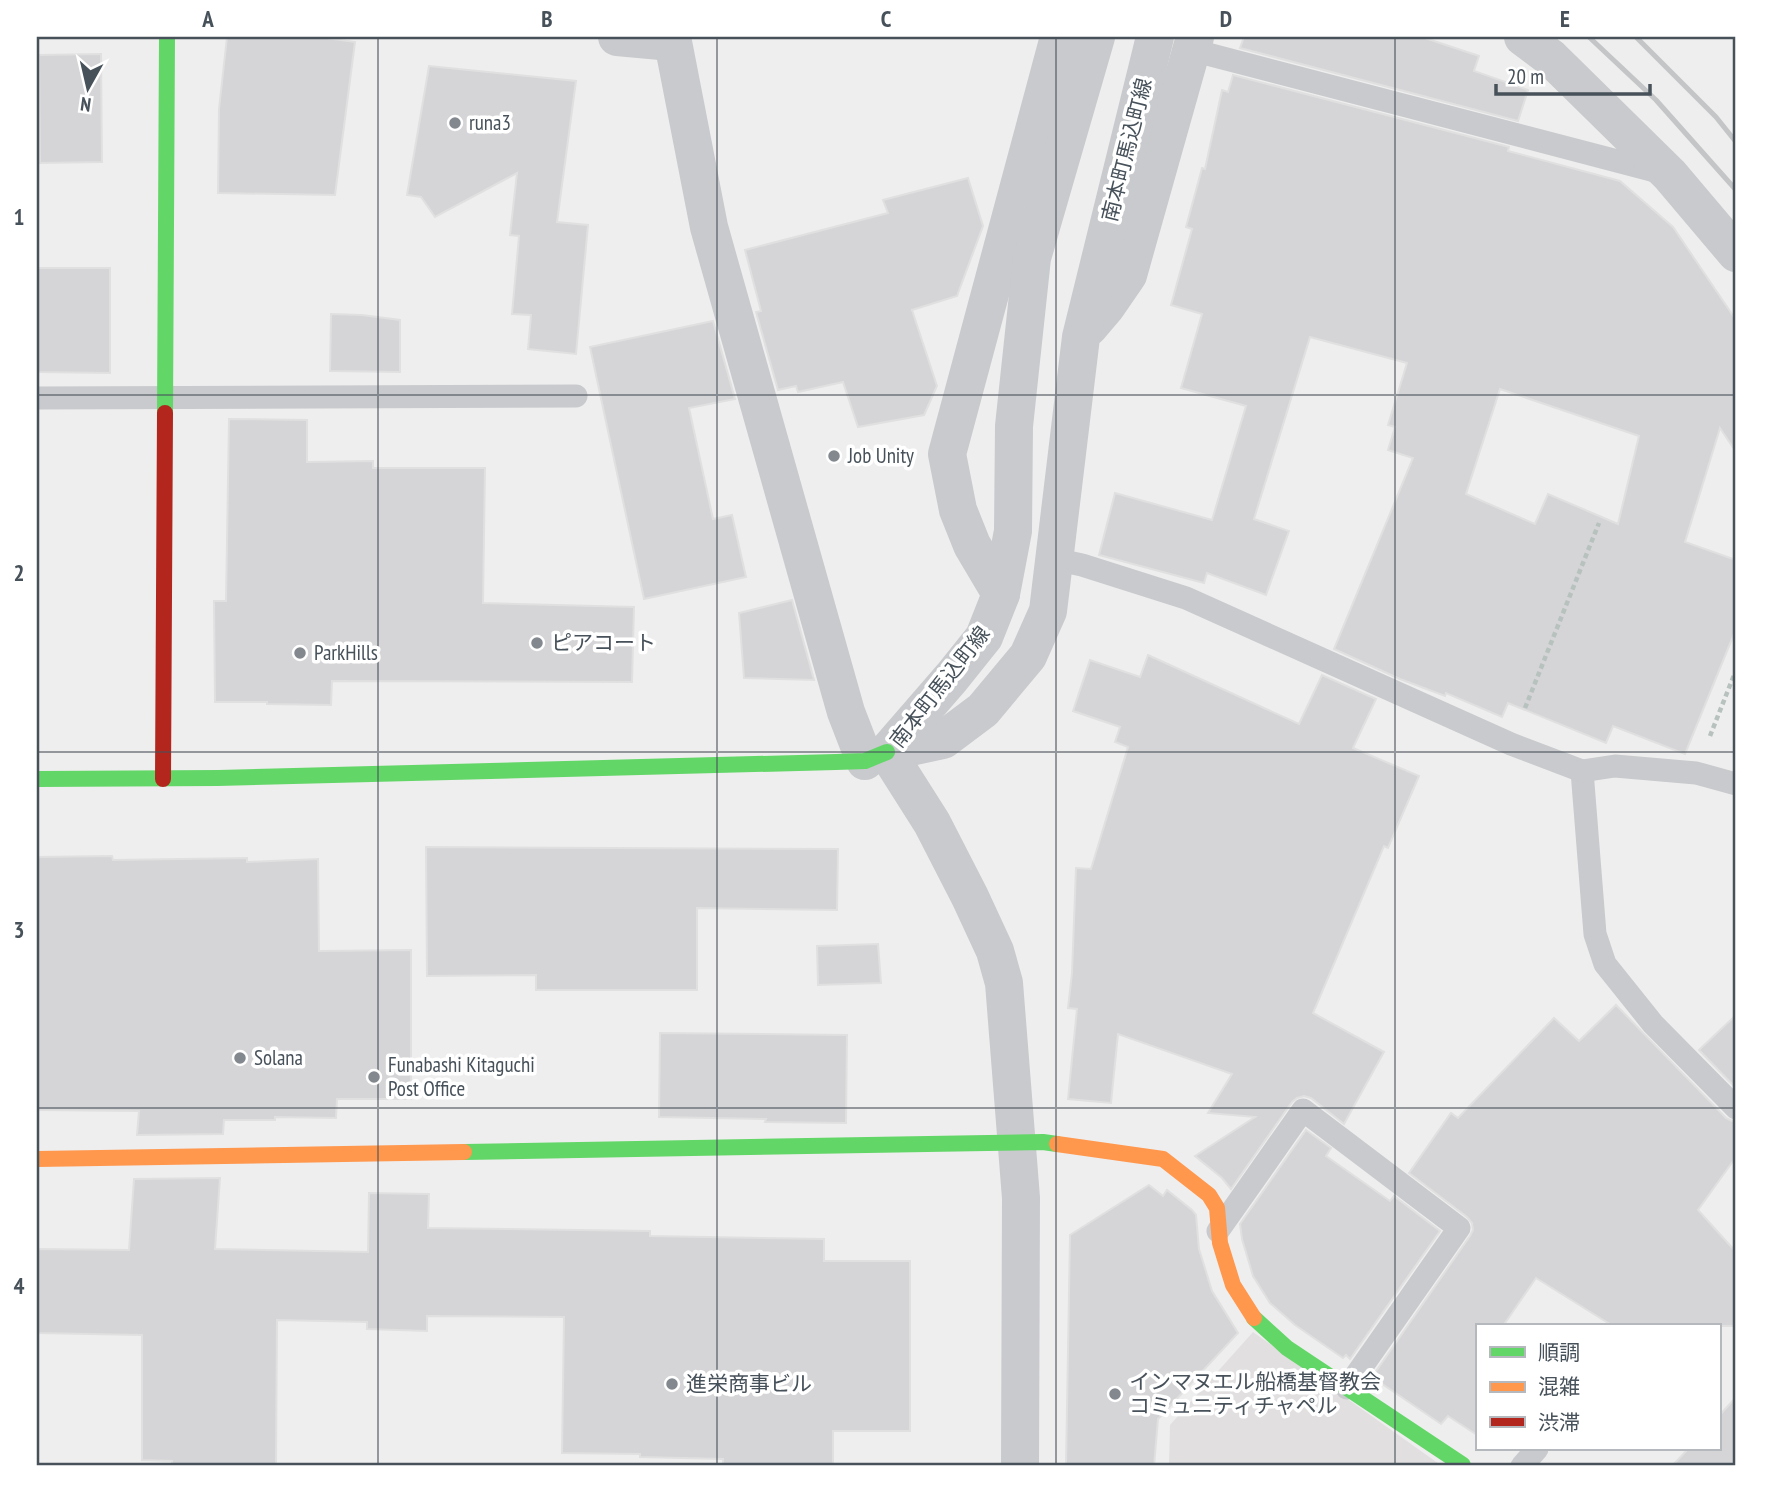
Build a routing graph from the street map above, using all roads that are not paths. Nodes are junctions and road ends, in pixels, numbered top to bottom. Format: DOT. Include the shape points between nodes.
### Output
graph roads {
  1 [pos="167,37"];
  2 [pos="617,37"];
  3 [pos="1059,37"];
  4 [pos="1096,37"];
  5 [pos="1155,37"];
  6 [pos="1523,37"];
  7 [pos="672,39"];
  8 [pos="1193,43"];
  9 [pos="1670,175"];
  10 [pos="1736,253"];
  11 [pos="1081,337"];
  12 [pos="576,396"];
  13 [pos="37,398"];
  14 [pos="165,398"];
  15 [pos="1054,559"];
  16 [pos="1001,594"];
  17 [pos="876,756"];
  18 [pos="1582,771"];
  19 [pos="37,779"];
  20 [pos="163,779"];
  21 [pos="1736,783"];
  22 [pos="1736,1108"];
  23 [pos="1016,1143"];
  24 [pos="37,1159"];
  25 [pos="1218,1231"];
  26 [pos="1347,1388"];
  27 [pos="1536,1450"];
  28 [pos="1469,1465"];
  29 [pos="1020,1466"];
  30 [pos="1522,1466"];
  1 -- 14 [label="street"];
  2 -- 7 [label="street"];
  3 -- 16 [label="street" via="947,454 958,510"];
  4 -- 16 [label="street, 南本町馬込町線" via="1032,257 1014,426 1013,531"];
  5 -- 11 [label="street, 南本町馬込町線"];
  6 -- 9 [label="street"];
  7 -- 17 [label="street" via="709,227 842,699"];
  8 -- 9 [label="lane"];
  8 -- 11 [label="street" via="1128,275"];
  9 -- 10 [label="street"];
  11 -- 15 [label="street, 南本町馬込町線"];
  12 -- 14 [label="lane"];
  13 -- 14 [label="lane"];
  14 -- 20 [label="street"];
  15 -- 17 [label="street, 南本町馬込町線" via="1048,611 1028,656 983,710 943,740"];
  15 -- 18 [label="lane" via="1186,598 1511,744"];
  16 -- 17 [label="street, 南本町馬込町線" via="984,637"];
  17 -- 20 [label="street"];
  17 -- 23 [label="street" via="932,823 995,951 1004,983"];
  18 -- 21 [label="lane" via="1615,766 1696,773"];
  18 -- 22 [label="lane" via="1595,934 1605,964 1653,1024"];
  19 -- 20 [label="street"];
  23 -- 24 [label="street"];
  23 -- 25 [label="street" via="1043,1142 1163,1158 1209,1195 1217,1208"];
  23 -- 29 [label="street" via="1021,1198"];
  25 -- 26 [label="street" via="1233,1285 1253,1317 1287,1348"];
  25 -- 26 [label="lane" via="1303,1110 1459,1228"];
  26 -- 28 [label="street"];
  27 -- 30 [label="lane"];
}
